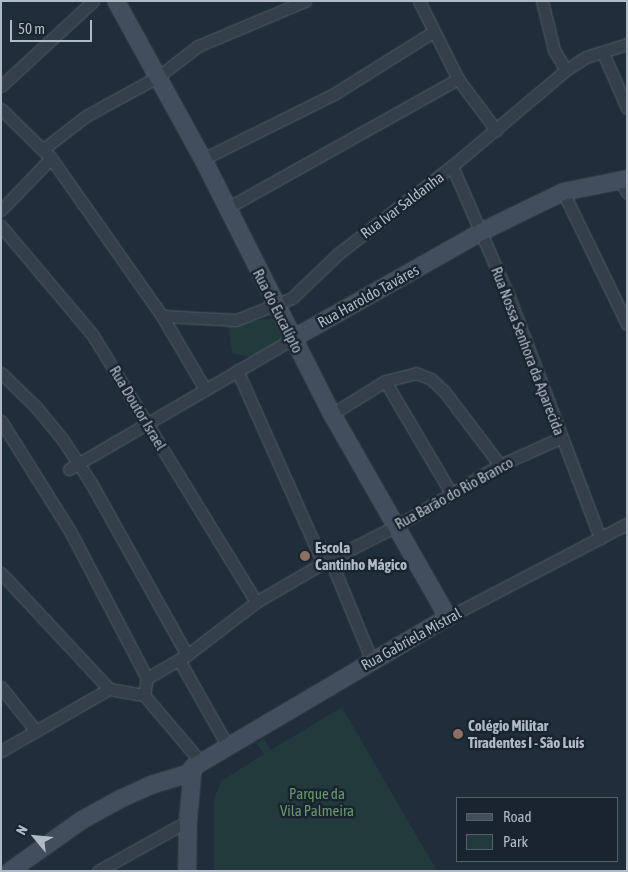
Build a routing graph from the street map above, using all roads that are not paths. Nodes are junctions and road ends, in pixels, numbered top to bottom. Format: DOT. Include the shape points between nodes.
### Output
graph roads {
  1 [pos="93,1"];
  2 [pos="116,1"];
  3 [pos="305,1"];
  4 [pos="419,1"];
  5 [pos="542,1"];
  6 [pos="433,32"];
  7 [pos="627,44"];
  8 [pos="603,53"];
  9 [pos="566,70"];
  10 [pos="158,76"];
  11 [pos="458,79"];
  12 [pos="1,86"];
  13 [pos="627,108"];
  14 [pos="1,109"];
  15 [pos="496,130"];
  16 [pos="47,154"];
  17 [pos="202,159"];
  18 [pos="452,166"];
  19 [pos="625,184"];
  20 [pos="563,192"];
  21 [pos="227,208"];
  22 [pos="1,210"];
  23 [pos="1,226"];
  24 [pos="481,232"];
  25 [pos="276,306"];
  26 [pos="162,316"];
  27 [pos="627,324"];
  28 [pos="292,339"];
  29 [pos="237,370"];
  30 [pos="1,373"];
  31 [pos="385,382"];
  32 [pos="205,389"];
  33 [pos="332,414"];
  34 [pos="1,421"];
  35 [pos="148,424"];
  36 [pos="560,438"];
  37 [pos="500,465"];
  38 [pos="73,466"];
  39 [pos="451,493"];
  40 [pos="627,524"];
  41 [pos="398,525"];
  42 [pos="600,538"];
  43 [pos="326,561"];
  44 [pos="1,573"];
  45 [pos="256,602"];
  46 [pos="448,617"];
  47 [pos="183,658"];
  48 [pos="372,661"];
  49 [pos="147,678"];
  50 [pos="1,687"];
  51 [pos="109,689"];
  52 [pos="144,695"];
  53 [pos="36,731"];
  54 [pos="227,745"];
  55 [pos="1,751"];
  56 [pos="195,767"];
  57 [pos="188,821"];
  58 [pos="10,871"];
  59 [pos="98,871"];
  60 [pos="187,871"];
  1 -- 12 [label="street"];
  2 -- 10 [label="street, Rua do Eucalípto"];
  3 -- 10 [label="street" via="198,46"];
  4 -- 6 [label="street"];
  5 -- 9 [label="street" via="554,50"];
  6 -- 11 [label="street"];
  6 -- 17 [label="street" via="334,94"];
  7 -- 8 [label="street, Rua Ivar Saldanha"];
  8 -- 9 [label="street, Rua Ivar Saldanha" via="586,57"];
  8 -- 13 [label="street"];
  9 -- 15 [label="street, Rua Ivar Saldanha"];
  10 -- 16 [label="street" via="86,116"];
  10 -- 17 [label="street, Rua do Eucalípto"];
  11 -- 15 [label="street"];
  11 -- 21 [label="street"];
  14 -- 16 [label="street"];
  15 -- 18 [label="street, Rua Ivar Saldanha"];
  16 -- 22 [label="street"];
  16 -- 26 [label="street"];
  17 -- 21 [label="street, Rua do Eucalípto"];
  18 -- 24 [label="street, Rua Nossa Senhora da Aparecida"];
  18 -- 25 [label="street, Rua Ivar Saldanha" via="338,253 307,286"];
  19 -- 20 [label="street, Rua Haroldo Taváres"];
  20 -- 24 [label="street, Rua Haroldo Taváres"];
  20 -- 27 [label="street"];
  21 -- 25 [label="street, Rua do Eucalípto"];
  23 -- 35 [label="street, Rua Doutor Israel" via="92,334"];
  24 -- 28 [label="street, Rua Haroldo Taváres"];
  24 -- 36 [label="street, Rua Nossa Senhora da Aparecida" via="516,315"];
  25 -- 26 [label="street, Rua Ivar Saldanha" via="236,320"];
  25 -- 28 [label="street, Rua do Eucalípto"];
  26 -- 32 [label="street"];
  28 -- 29 [label="street, Rua Haroldo Taváres"];
  28 -- 33 [label="street, Rua do Eucalípto"];
  29 -- 32 [label="street, Rua Haroldo Taváres"];
  29 -- 43 [label="street"];
  30 -- 38 [label="street" via="36,407"];
  31 -- 33 [label="street"];
  31 -- 37 [label="street" via="416,373 432,379 471,422"];
  31 -- 39 [label="street"];
  32 -- 35 [label="street, Rua Haroldo Taváres"];
  33 -- 41 [label="street, Rua do Eucalípto"];
  34 -- 49 [label="street" via="70,532"];
  35 -- 38 [label="street, Rua Haroldo Taváres"];
  35 -- 45 [label="street, Rua Doutor Israel"];
  36 -- 37 [label="street, Rua Barão do Rio Branco"];
  36 -- 42 [label="street, Rua Nossa Senhora da Aparecida"];
  37 -- 39 [label="street, Rua Barão do Rio Branco"];
  38 -- 47 [label="street"];
  39 -- 41 [label="street, Rua Barão do Rio Branco"];
  40 -- 42 [label="street, Rua Gabriela Mistral"];
  41 -- 43 [label="street, Rua Barão do Rio Branco"];
  41 -- 46 [label="street, Rua do Eucalípto"];
  42 -- 46 [label="street, Rua Gabriela Mistral"];
  43 -- 45 [label="street, Rua Barão do Rio Branco"];
  43 -- 48 [label="street"];
  44 -- 51 [label="street"];
  45 -- 47 [label="street, Rua Barão do Rio Branco"];
  46 -- 48 [label="street, Rua Gabriela Mistral"];
  47 -- 49 [label="street, Rua Barão do Rio Branco"];
  47 -- 54 [label="street"];
  48 -- 54 [label="street, Rua Gabriela Mistral"];
  49 -- 52 [label="street"];
  50 -- 53 [label="street"];
  51 -- 52 [label="street"];
  51 -- 53 [label="street"];
  52 -- 56 [label="street"];
  53 -- 55 [label="street"];
  54 -- 56 [label="street, Rua Gabriela Mistral"];
  56 -- 57 [label="street"];
  56 -- 58 [label="street, Rua Gabriela Mistral" via="120,799 82,820"];
  57 -- 59 [label="street"];
  57 -- 60 [label="street"];
}
